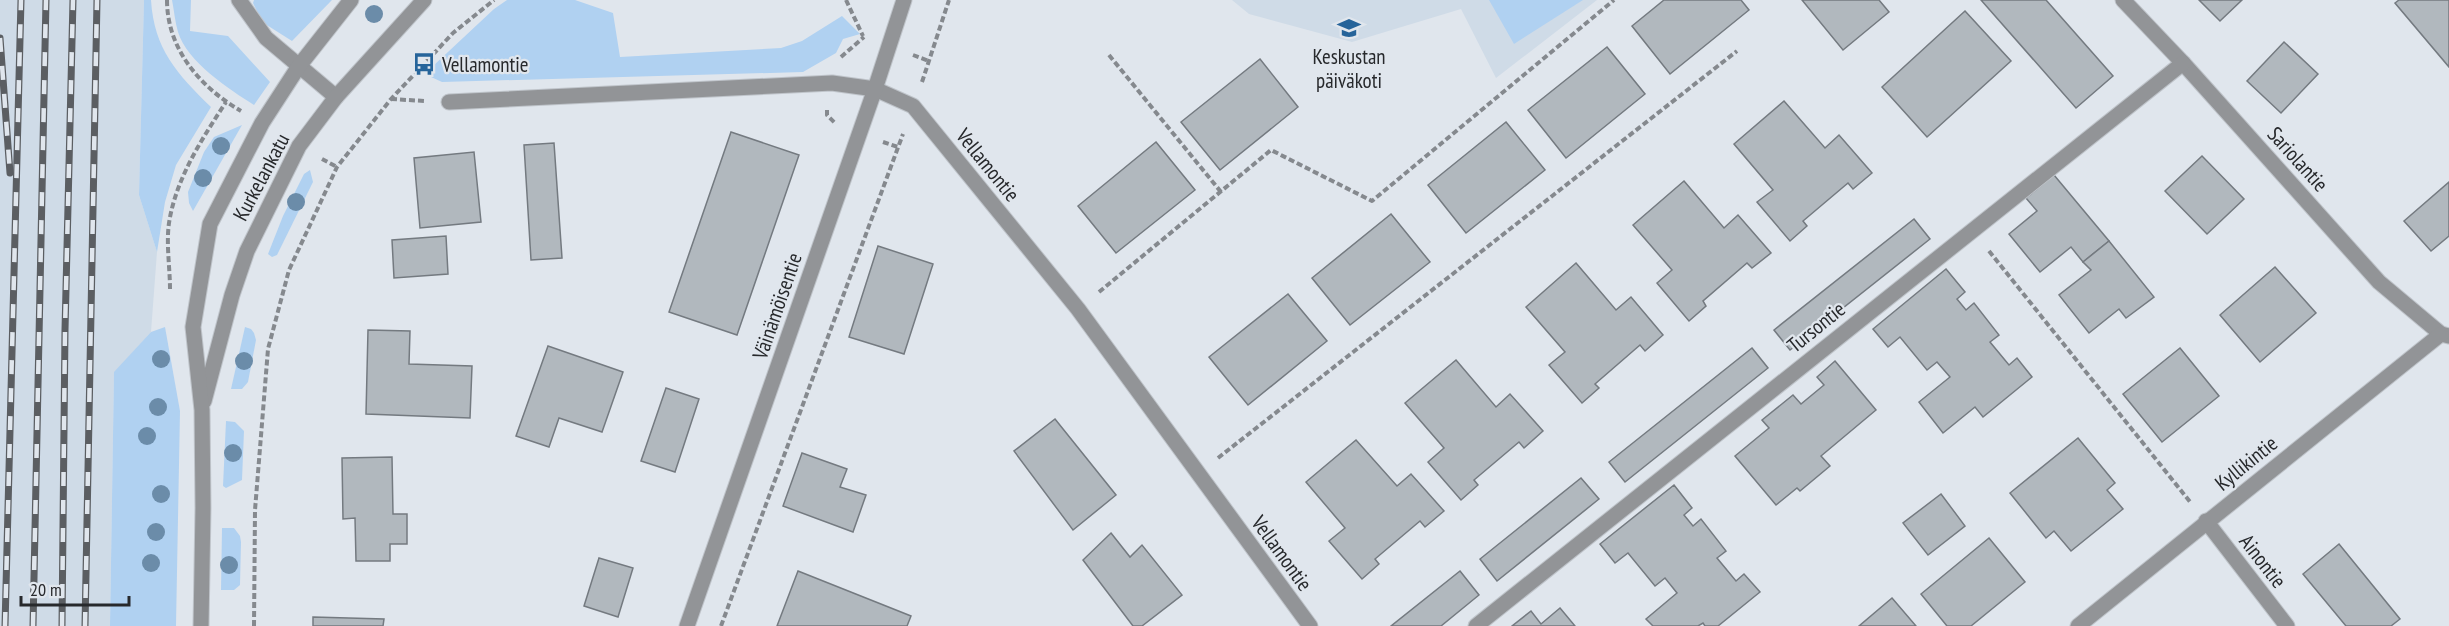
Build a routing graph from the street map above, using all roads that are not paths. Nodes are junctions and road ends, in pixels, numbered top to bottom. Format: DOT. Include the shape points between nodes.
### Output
graph roads {
  1 [pos="239,0"];
  2 [pos="351,0"];
  3 [pos="424,0"];
  4 [pos="904,0"];
  5 [pos="2124,0"];
  6 [pos="2183,63"];
  7 [pos="299,66"];
  8 [pos="875,89"];
  9 [pos="336,97"];
  10 [pos="449,102"];
  11 [pos="2445,335"];
  12 [pos="202,410"];
  13 [pos="2206,522"];
  14 [pos="201,626"];
  15 [pos="687,626"];
  16 [pos="1310,626"];
  17 [pos="1476,626"];
  18 [pos="2078,626"];
  19 [pos="2287,626"];
  1 -- 7 [label="street" via="266,38"];
  2 -- 7 [label="street, Kurkelankatu"];
  3 -- 9 [label="street, Kurkelankatu"];
  4 -- 8 [label="street, Väinämöisentie"];
  5 -- 6 [label="street, Sariolantie"];
  6 -- 11 [label="street, Sariolantie" via="2379,282"];
  6 -- 17 [label="street, Tursontie"];
  7 -- 9 [label="street"];
  7 -- 12 [label="street, Kurkelankatu" via="262,123 210,224 194,327"];
  8 -- 10 [label="street, Vellamontie" via="832,83"];
  8 -- 15 [label="street, Väinämöisentie"];
  8 -- 16 [label="street, Vellamontie" via="914,106 1078,309"];
  9 -- 12 [label="street, Kurkelankatu" via="299,146 247,251"];
  11 -- 13 [label="street, Kyllikintie"];
  12 -- 14 [label="street, Kurkelankatu"];
  13 -- 18 [label="street, Kyllikintie"];
  13 -- 19 [label="street, Ainontie"];
}
